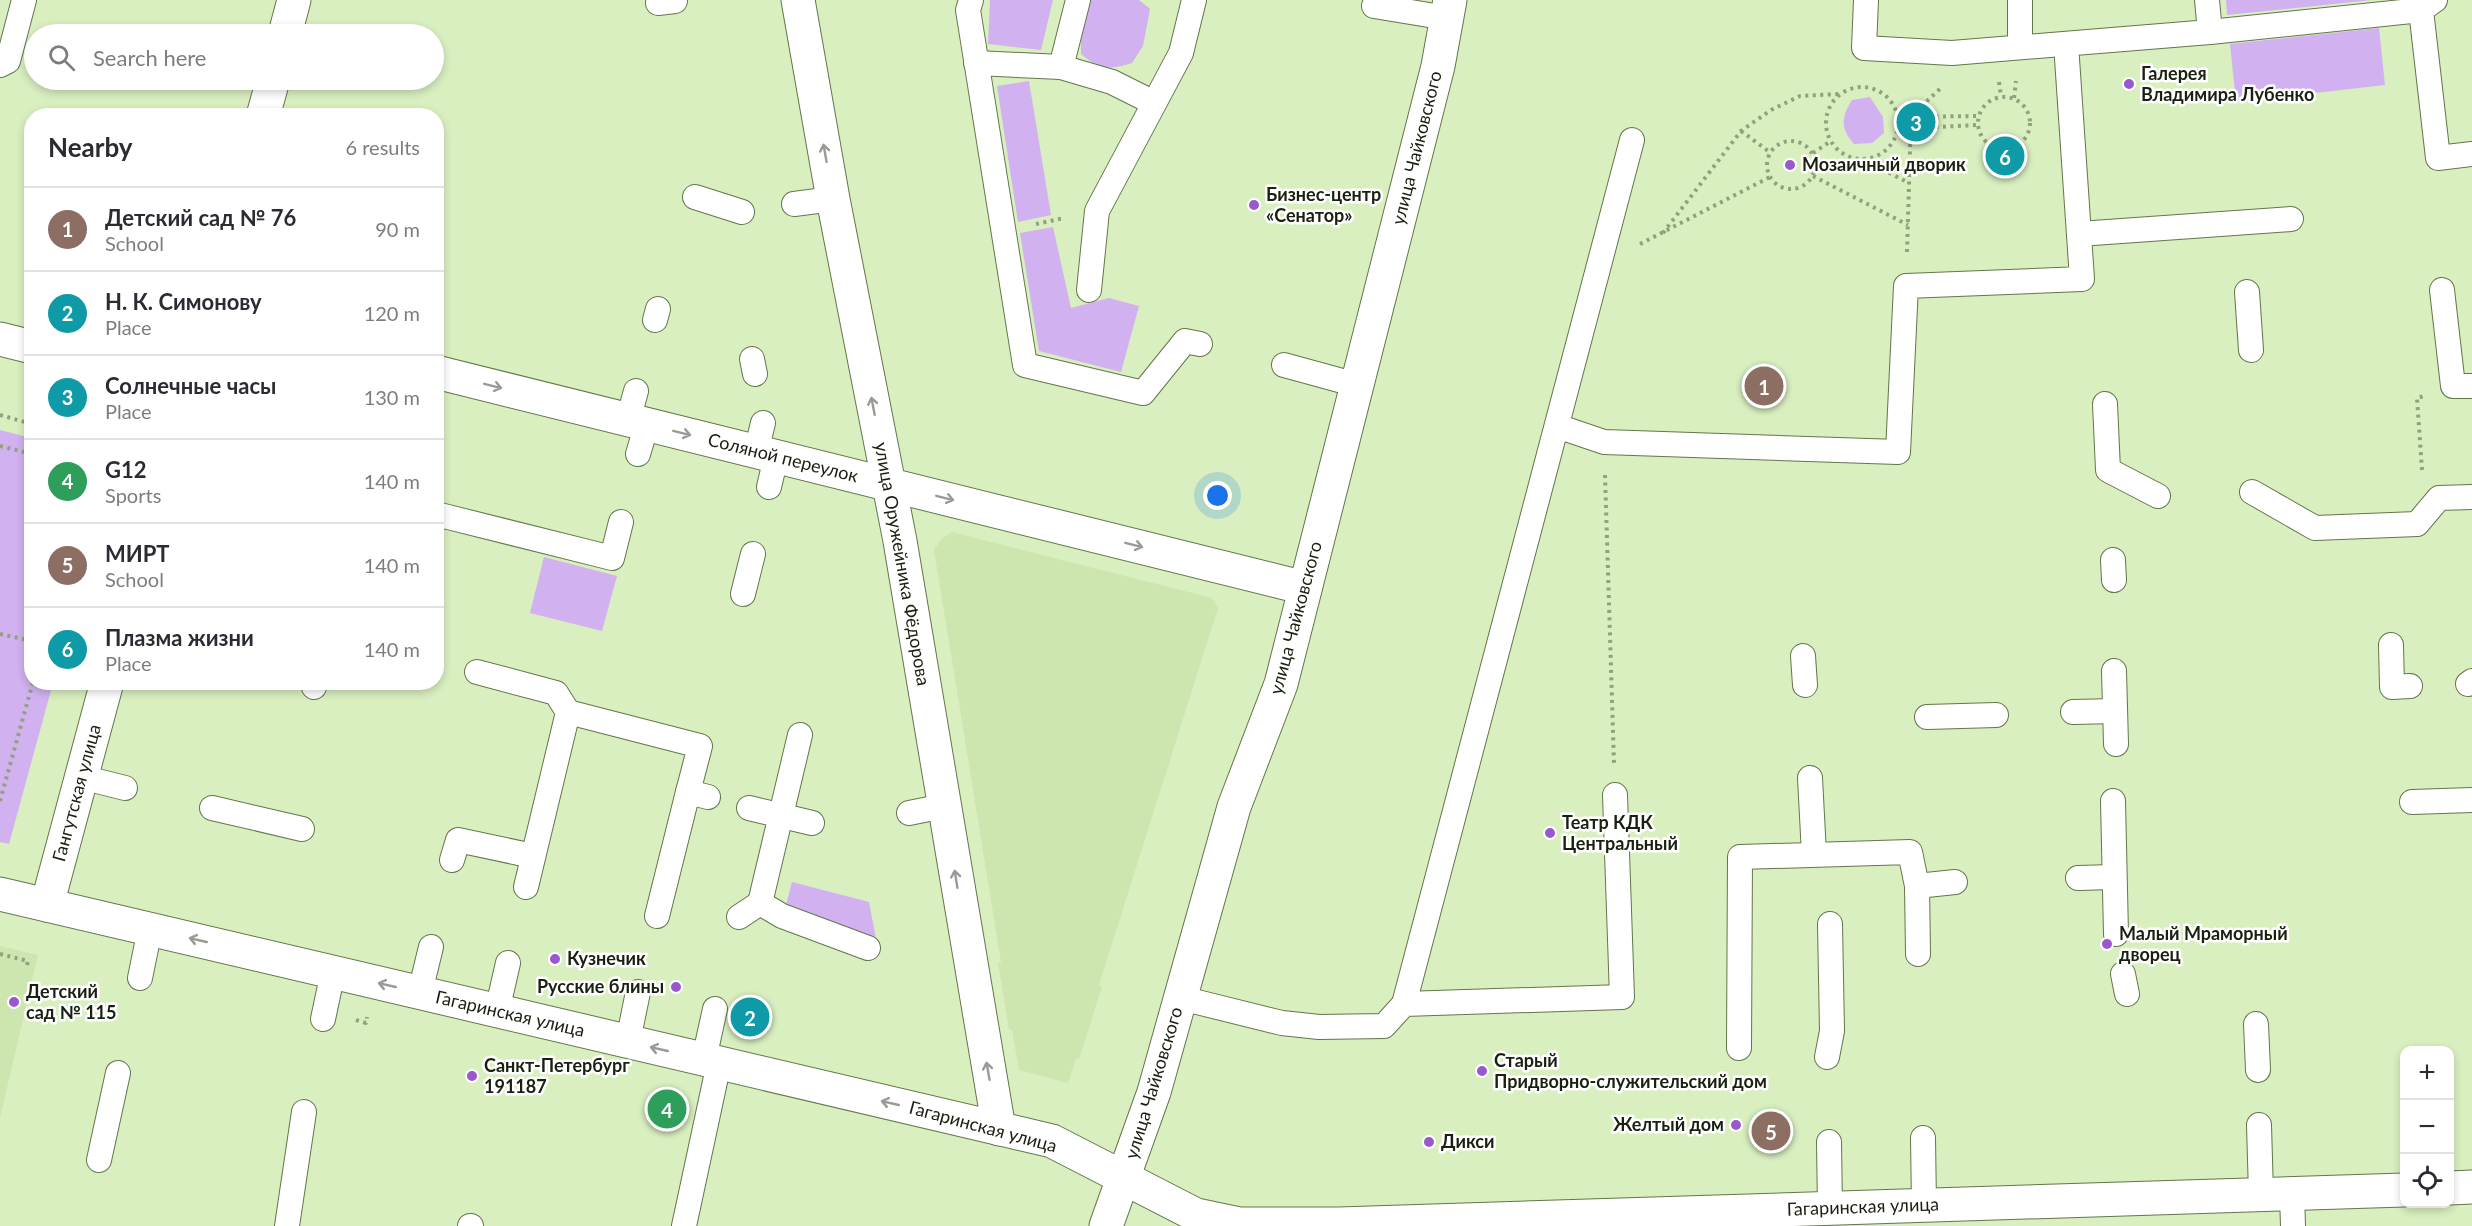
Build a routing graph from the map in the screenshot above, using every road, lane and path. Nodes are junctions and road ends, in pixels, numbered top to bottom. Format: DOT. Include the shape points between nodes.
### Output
graph roads {
  1 [pos="24,0"];
  2 [pos="294,0"];
  3 [pos="798,0"];
  4 [pos="971,0"];
  5 [pos="1078,0"];
  6 [pos="1194,0"];
  7 [pos="1866,0"];
  8 [pos="2020,0"];
  9 [pos="2207,0"];
  10 [pos="2428,5"];
  11 [pos="1374,6"];
  12 [pos="1448,9"];
  13 [pos="288,24"];
  14 [pos="2210,32"];
  15 [pos="2066,44"];
  16 [pos="2020,47"];
  17 [pos="976,63"];
  18 [pos="0,65"];
  19 [pos="1061,67"];
  20 [pos="270,90"];
  21 [pos="1840,94"];
  22 [pos="1154,103"];
  23 [pos="265,108"];
  24 [pos="1911,116"];
  25 [pos="1927,116"];
  26 [pos="1979,116"];
  27 [pos="1898,117"];
  28 [pos="1977,125"];
  29 [pos="1929,127"];
  30 [pos="1911,128"];
  31 [pos="1898,129"];
  32 [pos="1741,131"];
  33 [pos="1632,141"];
  34 [pos="1831,141"];
  35 [pos="1771,153"];
  36 [pos="1813,153"];
  37 [pos="2472,154"];
  38 [pos="1862,159"];
  39 [pos="1813,176"];
  40 [pos="1770,177"];
  41 [pos="1910,183"];
  42 [pos="695,197"];
  43 [pos="833,199"];
  44 [pos="794,204"];
  45 [pos="1097,211"];
  46 [pos="742,212"];
  47 [pos="2291,219"];
  48 [pos="1908,225"];
  49 [pos="1004,230"];
  50 [pos="1663,233"];
  51 [pos="2079,234"];
  52 [pos="1598,264"];
  53 [pos="1906,286"];
  54 [pos="1089,290"];
  55 [pos="2442,290"];
  56 [pos="2247,292"];
  57 [pos="0,339"];
  58 [pos="1200,344"];
  59 [pos="24,345"];
  60 [pos="2252,350"];
  61 [pos="1284,365"];
  62 [pos="444,374"];
  63 [pos="1357,385"];
  64 [pos="2462,386"];
  65 [pos="2105,404"];
  66 [pos="0,415"];
  67 [pos="24,422"];
  68 [pos="1557,426"];
  69 [pos="1604,442"];
  70 [pos="0,446"];
  71 [pos="24,452"];
  72 [pos="888,484"];
  73 [pos="2252,492"];
  74 [pos="2158,496"];
  75 [pos="2472,497"];
  76 [pos="2439,498"];
  77 [pos="444,516"];
  78 [pos="621,522"];
  79 [pos="753,554"];
  80 [pos="1305,588"];
  81 [pos="743,594"];
  82 [pos="0,633"];
  83 [pos="24,639"];
  84 [pos="2391,645"];
  85 [pos="1803,656"];
  86 [pos="2114,671"];
  87 [pos="477,672"];
  88 [pos="1805,685"];
  89 [pos="2410,686"];
  90 [pos="31,690"];
  91 [pos="105,690"];
  92 [pos="2115,711"];
  93 [pos="568,712"];
  94 [pos="2073,712"];
  95 [pos="1996,715"];
  96 [pos="1927,717"];
  97 [pos="800,735"];
  98 [pos="2116,744"];
  99 [pos="81,777"];
  100 [pos="1810,778"];
  101 [pos="125,788"];
  102 [pos="1615,795"];
  103 [pos="2472,800"];
  104 [pos="0,801"];
  105 [pos="2113,801"];
  106 [pos="2412,802"];
  107 [pos="944,806"];
  108 [pos="212,808"];
  109 [pos="749,808"];
  110 [pos="909,813"];
  111 [pos="782,816"];
  112 [pos="812,824"];
  113 [pos="302,829"];
  114 [pos="1814,854"];
  115 [pos="533,856"];
  116 [pos="453,860"];
  117 [pos="2114,877"];
  118 [pos="2078,878"];
  119 [pos="1955,882"];
  120 [pos="1917,886"];
  121 [pos="526,887"];
  122 [pos="0,894"];
  123 [pos="760,903"];
  124 [pos="47,905"];
  125 [pos="657,916"];
  126 [pos="739,917"];
  127 [pos="1830,924"];
  128 [pos="150,929"];
  129 [pos="2116,934"];
  130 [pos="431,947"];
  131 [pos="868,948"];
  132 [pos="0,954"];
  133 [pos="1918,954"];
  134 [pos="508,963"];
  135 [pos="26,969"];
  136 [pos="333,972"];
  137 [pos="140,978"];
  138 [pos="420,992"];
  139 [pos="639,992"];
  140 [pos="1181,998"];
  141 [pos="1404,1004"];
  142 [pos="715,1009"];
  143 [pos="497,1011"];
  144 [pos="322,1019"];
  145 [pos="2256,1024"];
  146 [pos="628,1041"];
  147 [pos="1739,1048"];
  148 [pos="1827,1057"];
  149 [pos="711,1061"];
  150 [pos="2258,1070"];
  151 [pos="118,1073"];
  152 [pos="304,1112"];
  153 [pos="2259,1125"];
  154 [pos="999,1129"];
  155 [pos="1923,1138"];
  156 [pos="1829,1142"];
  157 [pos="99,1160"];
  158 [pos="1124,1179"];
  159 [pos="2472,1187"];
  160 [pos="2454,1188"];
  161 [pos="2400,1190"];
  162 [pos="2276,1194"];
  163 [pos="1830,1208"];
  164 [pos="1915,1212"];
  165 [pos="2123,1213"];
  166 [pos="1555,1222"];
  167 [pos="287,1226"];
  168 [pos="684,1226"];
  169 [pos="1106,1226"];
  170 [pos="2293,1226"];
  1 -- 18 [label="lane" via="8,61"];
  2 -- 13 [label="street"];
  43 -- 3 [label="street, улица Оружейника Фёдорова, one-way"];
  4 -- 17 [label="lane" via="968,10"];
  5 -- 19 [label="lane"];
  6 -- 22 [label="lane" via="1181,53"];
  7 -- 16 [label="lane" via="1864,48 1952,53"];
  8 -- 16 [label="lane"];
  9 -- 14 [label="lane"];
  10 -- 14 [label="lane"];
  10 -- 37 [label="lane" via="2438,158"];
  11 -- 12 [label="lane"];
  12 -- 63 [label="street, улица Чайковского" via="1438,66"];
  14 -- 15 [label="lane"];
  15 -- 16 [label="lane"];
  15 -- 51 [label="lane"];
  17 -- 19 [label="lane"];
  17 -- 49 [label="lane"];
  19 -- 22 [label="lane" via="1112,82"];
  20 -- 23 [label="street"];
  21 -- 27 [label="path" via="1851,88 1876,89 1886,96"];
  21 -- 32 [label="path" via="1800,96"];
  21 -- 34 [label="path" via="1827,116 1826,129"];
  22 -- 45 [label="lane"];
  24 -- 25 [label="path"];
  24 -- 27 [label="path"];
  24 -- 30 [label="path"];
  25 -- 26 [label="path"];
  25 -- 29 [label="path"];
  26 -- 28 [label="path"];
  26 -- 28 [label="path" via="1988,101 2001,96 2014,98 2025,106 2030,119 2029,133 2019,144 2006,149 1993,147 1982,138"];
  27 -- 31 [label="path"];
  28 -- 29 [label="path"];
  29 -- 30 [label="path"];
  30 -- 31 [label="path"];
  30 -- 41 [label="path"];
  31 -- 38 [label="path" via="1885,150"];
  32 -- 35 [label="path"];
  32 -- 50 [label="path"];
  33 -- 52 [label="lane"];
  34 -- 36 [label="path"];
  34 -- 38 [label="path" via="1839,151"];
  35 -- 36 [label="path" via="1780,144 1792,141 1804,144"];
  35 -- 40 [label="path" via="1767,165"];
  36 -- 39 [label="path"];
  38 -- 41 [label="path"];
  39 -- 40 [label="path" via="1804,186 1792,190 1779,186"];
  39 -- 48 [label="path"];
  40 -- 50 [label="path"];
  41 -- 48 [label="path"];
  42 -- 46 [label="lane"];
  43 -- 44 [label="lane"];
  72 -- 43 [label="street, улица Оружейника Фёдорова, one-way"];
  45 -- 49 [label="path"];
  45 -- 54 [label="lane"];
  47 -- 51 [label="lane" via="2244,233"];
  48 -- 53 [label="path"];
  49 -- 58 [label="lane" via="1025,364 1143,393 1185,340"];
  50 -- 52 [label="path"];
  51 -- 53 [label="lane" via="2082,279"];
  52 -- 68 [label="lane"];
  53 -- 69 [label="lane" via="1898,452"];
  55 -- 64 [label="lane"];
  56 -- 60 [label="lane"];
  57 -- 59 [label="street"];
  61 -- 63 [label="lane"];
  62 -- 72 [label="street, Соляной переулок, one-way"];
  63 -- 80 [label="street, улица Чайковского"];
  64 -- 76 [label="path" via="2417,398 2423,480"];
  65 -- 74 [label="lane" via="2108,470"];
  66 -- 67 [label="path"];
  68 -- 69 [label="lane"];
  68 -- 141 [label="lane"];
  69 -- 102 [label="path"];
  70 -- 71 [label="path"];
  72 -- 80 [label="street, Соляной переулок, one-way"];
  72 -- 107 [label="street, улица Оружейника Фёдорова"];
  73 -- 76 [label="lane" via="2315,528 2417,524"];
  75 -- 76 [label="lane"];
  77 -- 78 [label="lane" via="612,558"];
  79 -- 81 [label="lane"];
  80 -- 140 [label="street, улица Чайковского" via="1281,684 1234,807"];
  82 -- 83 [label="path"];
  84 -- 89 [label="lane" via="2392,687"];
  85 -- 88 [label="lane"];
  86 -- 92 [label="lane"];
  87 -- 93 [label="lane" via="556,693"];
  90 -- 104 [label="path"];
  91 -- 99 [label="street, Гангутская улица"];
  92 -- 94 [label="lane"];
  92 -- 98 [label="lane"];
  93 -- 115 [label="lane"];
  93 -- 125 [label="lane" via="700,746 698,795"];
  95 -- 96 [label="lane"];
  97 -- 111 [label="lane"];
  99 -- 101 [label="lane"];
  99 -- 124 [label="street, Гангутская улица"];
  100 -- 114 [label="lane"];
  102 -- 141 [label="lane" via="1622,997"];
  103 -- 106 [label="lane"];
  105 -- 117 [label="lane"];
  107 -- 110 [label="lane"];
  154 -- 107 [label="street, улица Оружейника Фёдорова, one-way"];
  108 -- 113 [label="lane"];
  109 -- 111 [label="lane"];
  111 -- 112 [label="lane"];
  111 -- 123 [label="lane"];
  114 -- 120 [label="lane" via="1910,852"];
  114 -- 147 [label="lane" via="1740,857"];
  115 -- 116 [label="lane" via="458,840"];
  115 -- 121 [label="lane"];
  117 -- 118 [label="lane"];
  117 -- 129 [label="lane"];
  119 -- 120 [label="lane"];
  120 -- 133 [label="lane"];
  122 -- 124 [label="street, Гагаринская улица"];
  123 -- 126 [label="lane"];
  123 -- 131 [label="lane" via="782,916"];
  124 -- 128 [label="street, Гагаринская улица"];
  127 -- 148 [label="lane" via="1832,1031"];
  136 -- 128 [label="street, Гагаринская улица, one-way"];
  128 -- 137 [label="lane"];
  130 -- 138 [label="lane"];
  132 -- 135 [label="path" via="28,961"];
  134 -- 143 [label="lane"];
  138 -- 136 [label="street, Гагаринская улица, one-way"];
  136 -- 144 [label="lane"];
  138 -- 143 [label="street, Гагаринская улица"];
  139 -- 146 [label="lane"];
  140 -- 141 [label="lane" via="1282,1023 1319,1027 1384,1026"];
  140 -- 158 [label="street, улица Чайковского"];
  142 -- 149 [label="lane"];
  143 -- 146 [label="street, Гагаринская улица"];
  145 -- 150 [label="lane"];
  149 -- 146 [label="street, Гагаринская улица, one-way"];
  154 -- 149 [label="street, Гагаринская улица, one-way"];
  149 -- 168 [label="lane"];
  151 -- 157 [label="lane"];
  152 -- 167 [label="lane"];
  153 -- 162 [label="lane"];
  154 -- 158 [label="street, Гагаринская улица" via="1052,1142"];
  155 -- 164 [label="lane"];
  156 -- 163 [label="lane"];
  158 -- 166 [label="street, Гагаринская улица" via="1197,1215 1239,1224"];
  158 -- 169 [label="street, улица Чайковского"];
  159 -- 160 [label="street"];
  161 -- 162 [label="street, Гагаринская улица"];
  162 -- 165 [label="street, Гагаринская улица"];
  162 -- 170 [label="lane"];
  163 -- 164 [label="street, Гагаринская улица"];
  163 -- 166 [label="street, Гагаринская улица"];
  164 -- 165 [label="street, Гагаринская улица"];
}
